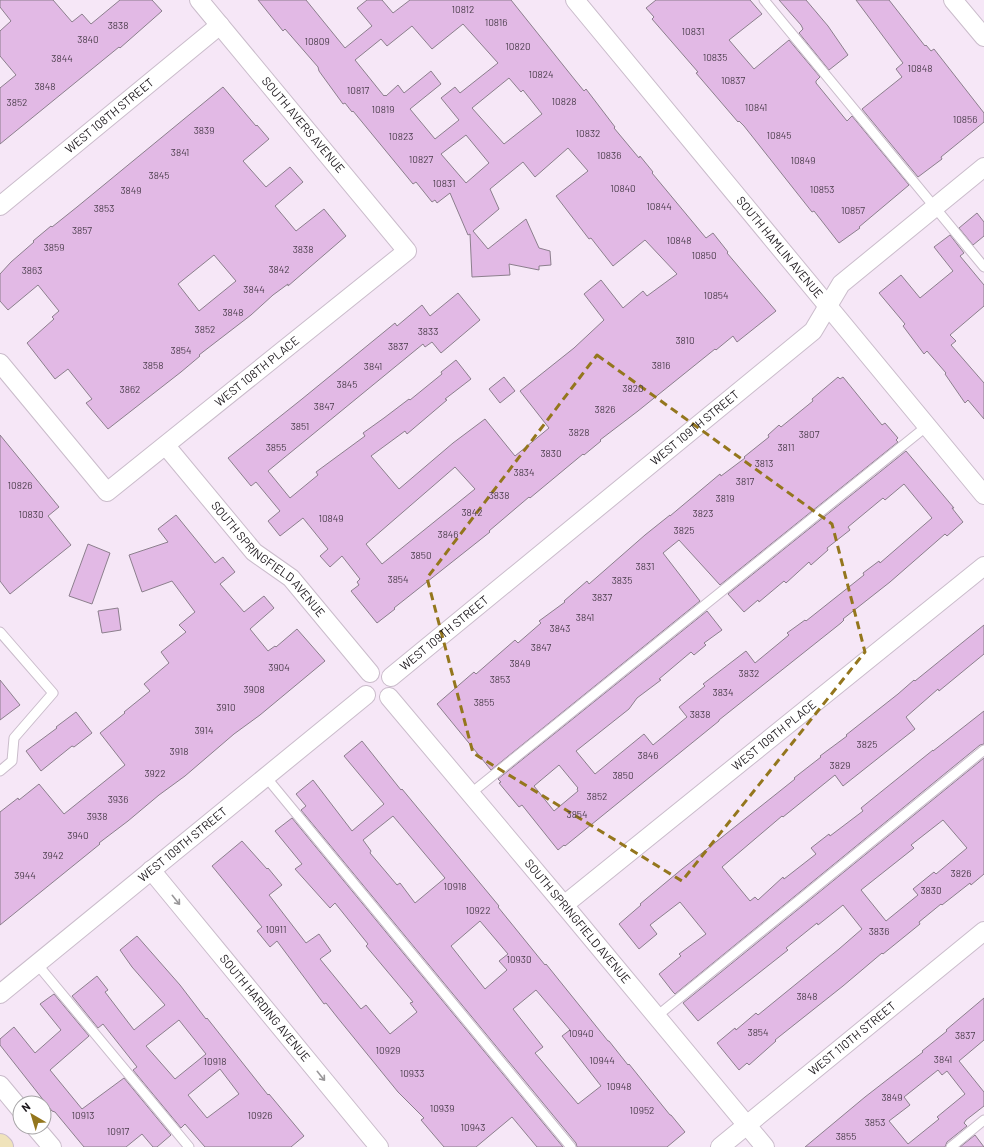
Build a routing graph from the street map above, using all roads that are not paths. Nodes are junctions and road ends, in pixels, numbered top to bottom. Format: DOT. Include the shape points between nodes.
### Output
graph roads {
  1 [pos="199,0"];
  2 [pos="574,0"];
  3 [pos="764,0"];
  4 [pos="953,0"];
  5 [pos="220,25"];
  6 [pos="984,37"];
  7 [pos="984,167"];
  8 [pos="0,206"];
  9 [pos="935,207"];
  10 [pos="406,250"];
  11 [pos="984,267"];
  12 [pos="828,306"];
  13 [pos="0,363"];
  14 [pos="927,426"];
  15 [pos="166,446"];
  16 [pos="984,495"];
  17 [pos="984,566"];
  18 [pos="0,632"];
  19 [pos="370,673"];
  20 [pos="391,677"];
  21 [pos="366,695"];
  22 [pos="389,697"];
  23 [pos="984,750"];
  24 [pos="0,771"];
  25 [pos="266,777"];
  26 [pos="470,794"];
  27 [pos="151,870"];
  28 [pos="564,905"];
  29 [pos="984,931"];
  30 [pos="37,964"];
  31 [pos="0,994"];
  32 [pos="657,1016"];
  33 [pos="0,1085"];
  34 [pos="12,1099"];
  35 [pos="984,1120"];
  36 [pos="747,1125"];
  37 [pos="42,1135"];
  38 [pos="52,1147"];
  39 [pos="189,1147"];
  40 [pos="379,1147"];
  41 [pos="571,1147"];
  42 [pos="720,1147"];
  43 [pos="765,1147"];
  44 [pos="951,1147"];
  1 -- 5 [label="street, SOUTH AVERS AVENUE"];
  2 -- 12 [label="street, SOUTH HAMLIN AVENUE"];
  3 -- 9 [label="lane"];
  4 -- 6 [label="street"];
  5 -- 8 [label="street, WEST 108TH STREET"];
  5 -- 10 [label="street, SOUTH AVERS AVENUE"];
  7 -- 9 [label="street, WEST 109TH STREET"];
  9 -- 11 [label="lane"];
  9 -- 12 [label="street, WEST 109TH STREET" via="841,284"];
  10 -- 15 [label="street, WEST 108TH PLACE"];
  12 -- 14 [label="street, SOUTH HAMLIN AVENUE"];
  12 -- 20 [label="street, WEST 109TH STREET" via="813,331"];
  13 -- 15 [label="street, WEST 108TH PLACE" via="107,492"];
  14 -- 16 [label="street, SOUTH HAMLIN AVENUE"];
  14 -- 26 [label="lane"];
  15 -- 19 [label="street, SOUTH SPRINGFIELD AVENUE" via="254,552 290,578"];
  17 -- 28 [label="street, WEST 109TH PLACE"];
  18 -- 24 [label="lane" via="53,693 14,738 12,761"];
  19 -- 20 [label="street" via="379,671"];
  19 -- 21 [label="street" via="363,686"];
  20 -- 22 [label="street" via="394,685"];
  21 -- 22 [label="street" via="375,701"];
  21 -- 25 [label="street, WEST 109TH STREET"];
  22 -- 26 [label="street, SOUTH SPRINGFIELD AVENUE"];
  23 -- 32 [label="lane"];
  25 -- 27 [label="street, WEST 109TH STREET"];
  25 -- 41 [label="lane"];
  26 -- 28 [label="street, SOUTH SPRINGFIELD AVENUE"];
  27 -- 30 [label="street, WEST 109TH STREET"];
  27 -- 40 [label="street, SOUTH HARDING AVENUE, one-way"];
  28 -- 32 [label="street, SOUTH SPRINGFIELD AVENUE"];
  29 -- 36 [label="street, WEST 110TH STREET"];
  30 -- 31 [label="street, WEST 109TH STREET"];
  30 -- 39 [label="lane"];
  32 -- 36 [label="street, SOUTH SPRINGFIELD AVENUE"];
  33 -- 34 [label="street"];
  35 -- 44 [label="lane"];
  36 -- 42 [label="street, WEST 110TH STREET"];
  36 -- 43 [label="street, SOUTH SPRINGFIELD AVENUE"];
  37 -- 38 [label="street"];
}
